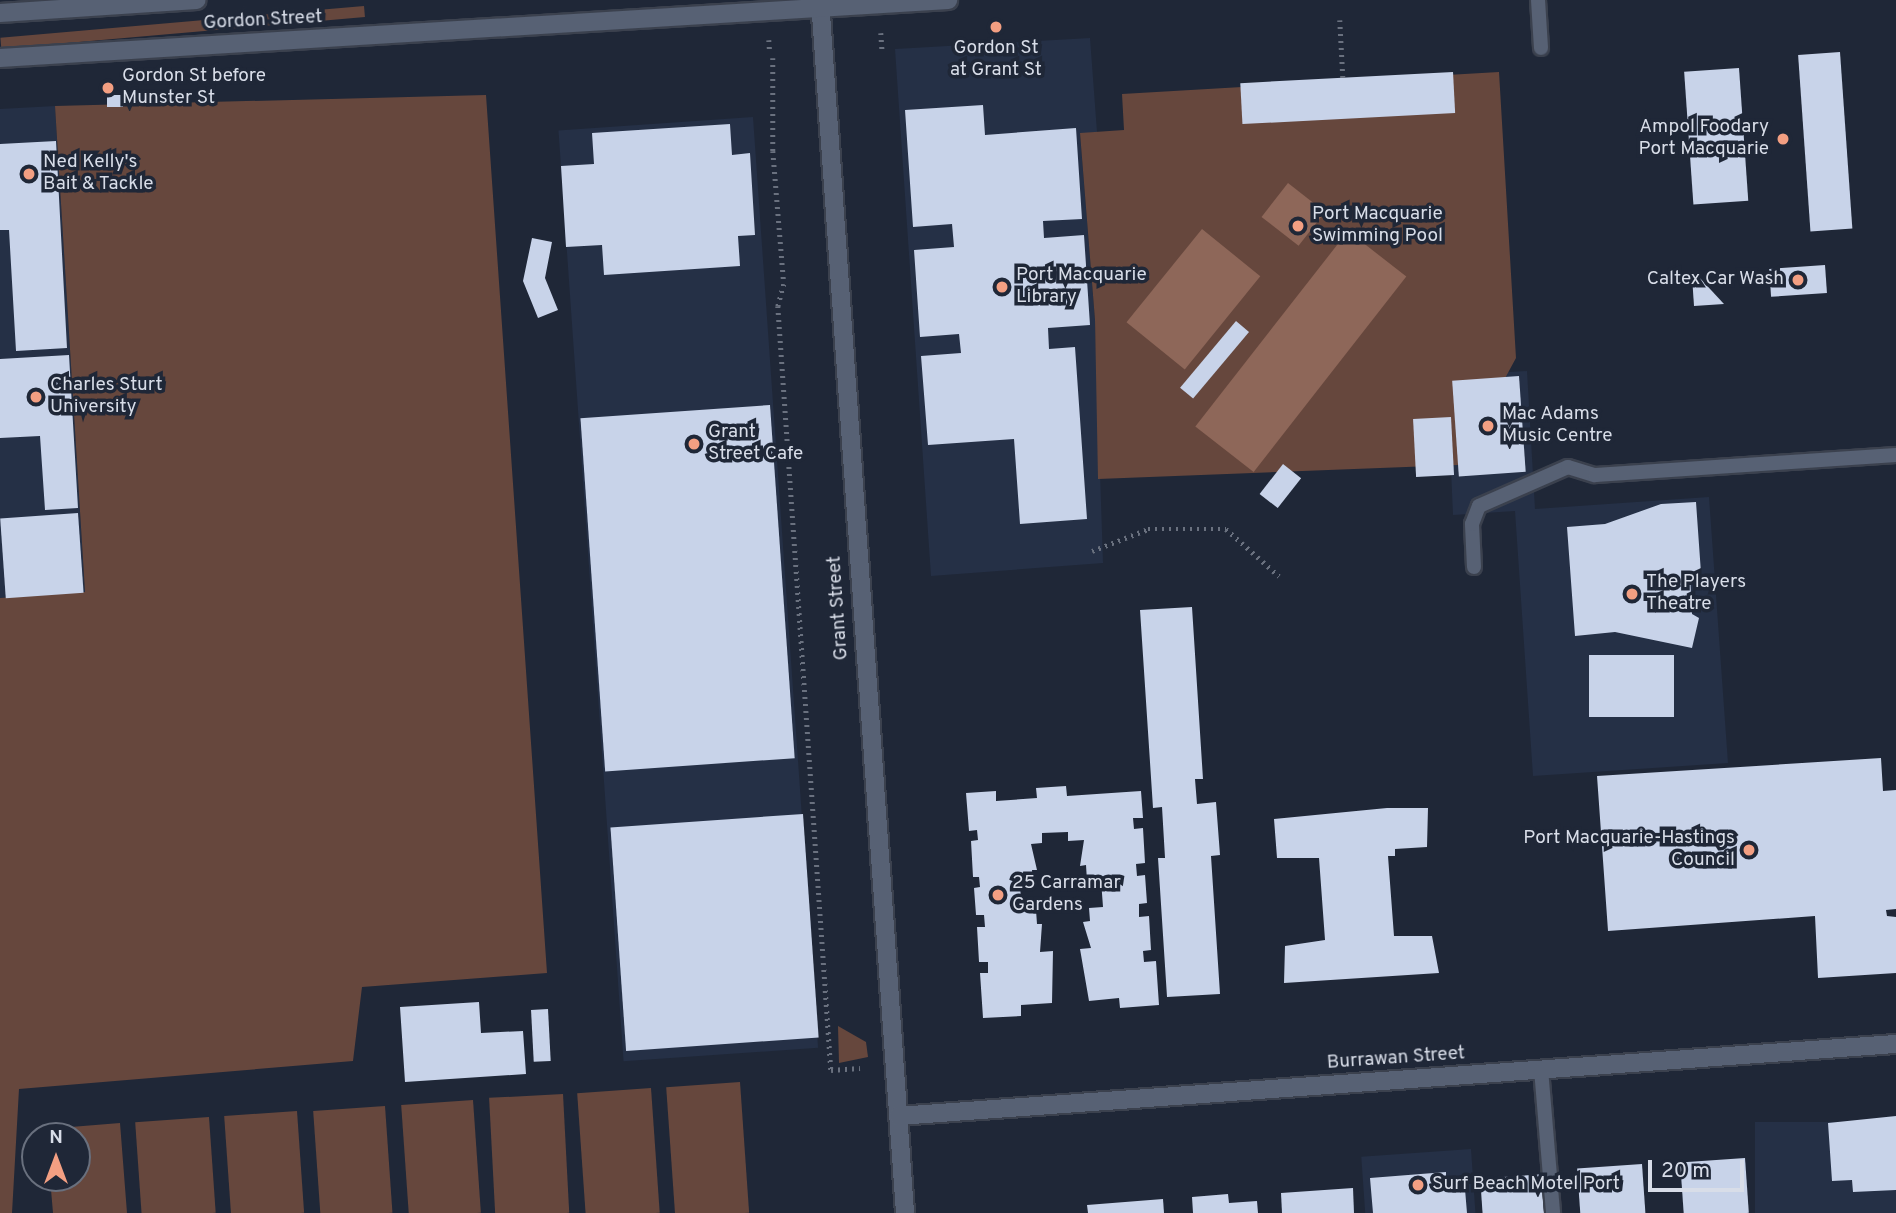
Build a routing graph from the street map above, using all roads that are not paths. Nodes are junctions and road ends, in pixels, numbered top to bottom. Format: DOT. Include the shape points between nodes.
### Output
graph roads {
  1 [pos="197,0"];
  2 [pos="948,0"];
  3 [pos="1538,0"];
  4 [pos="820,4"];
  5 [pos="0,13"];
  6 [pos="1541,48"];
  7 [pos="0,58"];
  8 [pos="1896,455"];
  9 [pos="1474,567"];
  10 [pos="1896,1044"];
  11 [pos="1541,1069"];
  12 [pos="898,1116"];
  13 [pos="905,1213"];
  14 [pos="1553,1213"];
  1 -- 5 [label="street, Gordon Street"];
  2 -- 4 [label="street, Gordon Street"];
  3 -- 6 [label="lane"];
  4 -- 7 [label="street, Gordon Street"];
  4 -- 12 [label="street, Grant Street"];
  8 -- 9 [label="lane" via="1595,475 1568,467 1479,506 1472,524"];
  10 -- 11 [label="street, Burrawan Street"];
  11 -- 12 [label="street, Burrawan Street"];
  11 -- 14 [label="lane"];
  12 -- 13 [label="street, Grant Street"];
}
